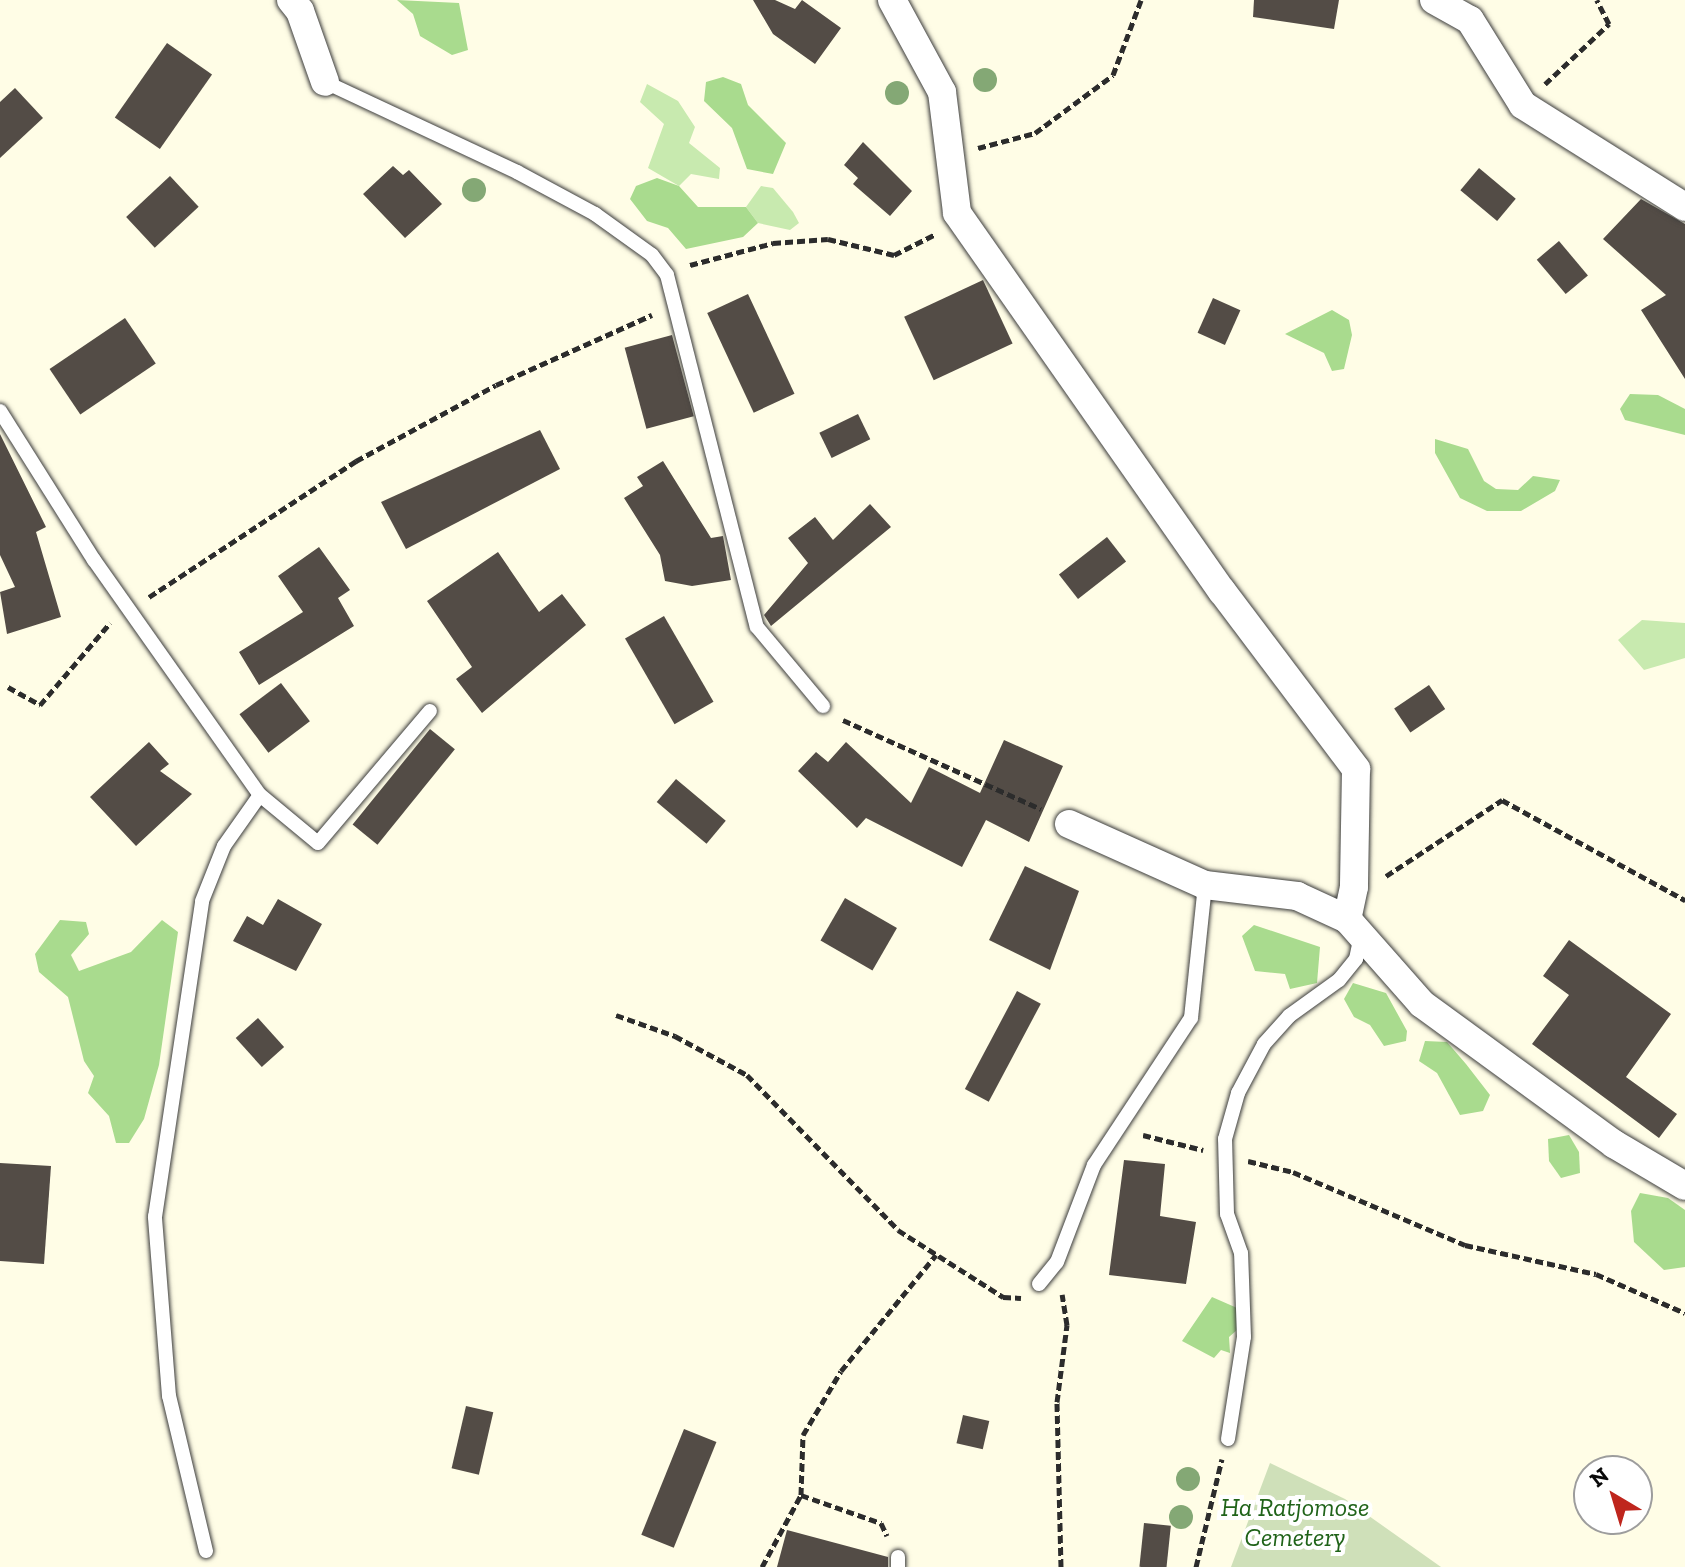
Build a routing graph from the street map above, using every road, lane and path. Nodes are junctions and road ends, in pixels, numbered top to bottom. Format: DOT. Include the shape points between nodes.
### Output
graph roads {
  1 [pos="291,0"];
  2 [pos="892,0"];
  3 [pos="1141,0"];
  4 [pos="1434,0"];
  5 [pos="1597,0"];
  6 [pos="325,82"];
  7 [pos="1523,105"];
  8 [pos="949,150"];
  9 [pos="1685,207"];
  10 [pos="957,213"];
  11 [pos="667,275"];
  12 [pos="674,305"];
  13 [pos="0,411"];
  14 [pos="133,608"];
  15 [pos="8,687"];
  16 [pos="823,706"];
  17 [pos="430,711"];
  18 [pos="260,795"];
  19 [pos="1069,824"];
  20 [pos="1205,885"];
  21 [pos="1354,887"];
  22 [pos="1685,900"];
  23 [pos="1354,927"];
  24 [pos="616,1015"];
  25 [pos="1119,1128"];
  26 [pos="1225,1156"];
  27 [pos="1685,1186"];
  28 [pos="936,1255"];
  29 [pos="1057,1262"];
  30 [pos="1039,1284"];
  31 [pos="1685,1313"];
  32 [pos="1228,1439"];
  33 [pos="801,1495"];
  34 [pos="206,1551"];
  35 [pos="898,1562"];
  36 [pos="762,1567"];
  37 [pos="1061,1567"];
  38 [pos="1196,1567"];
  1 -- 6 [label="street" via="300,11"];
  2 -- 8 [label="street" via="942,92"];
  3 -- 8 [label="path" via="1113,75 1035,133"];
  4 -- 7 [label="street" via="1470,20"];
  5 -- 7 [label="path" via="1609,24"];
  6 -- 11 [label="lane" via="595,214 652,255"];
  7 -- 9 [label="street"];
  8 -- 10 [label="street"];
  10 -- 11 [label="path" via="925,244 894,255 828,239 773,243"];
  10 -- 21 [label="street" via="1150,491 1356,769"];
  11 -- 12 [label="lane"];
  12 -- 14 [label="path" via="496,385 356,461"];
  12 -- 16 [label="lane" via="757,627"];
  13 -- 14 [label="lane" via="94,560"];
  14 -- 15 [label="path" via="104,627 40,705"];
  14 -- 18 [label="lane"];
  16 -- 19 [label="path" via="859,730"];
  17 -- 18 [label="lane" via="318,843"];
  18 -- 34 [label="lane" via="224,846 202,901 155,1217 169,1396"];
  19 -- 20 [label="street"];
  20 -- 23 [label="street" via="1297,896"];
  20 -- 25 [label="lane" via="1191,1018"];
  21 -- 22 [label="path" via="1398,871 1502,800"];
  21 -- 23 [label="street"];
  23 -- 26 [label="lane" via="1356,959 1264,1044 1238,1093"];
  23 -- 27 [label="street" via="1422,1004 1614,1144"];
  24 -- 28 [label="path" via="675,1036 747,1075 898,1230"];
  25 -- 26 [label="path"];
  25 -- 29 [label="lane" via="1094,1165"];
  26 -- 31 [label="path" via="1293,1172 1465,1245 1596,1274"];
  26 -- 32 [label="lane" via="1227,1214 1241,1253 1244,1337"];
  28 -- 30 [label="path" via="1016,1303"];
  28 -- 33 [label="path" via="841,1371 803,1435"];
  29 -- 30 [label="lane"];
  29 -- 37 [label="path" via="1067,1325 1057,1402"];
  32 -- 38 [label="path"];
  33 -- 35 [label="path" via="881,1523"];
  33 -- 36 [label="path"];
}
